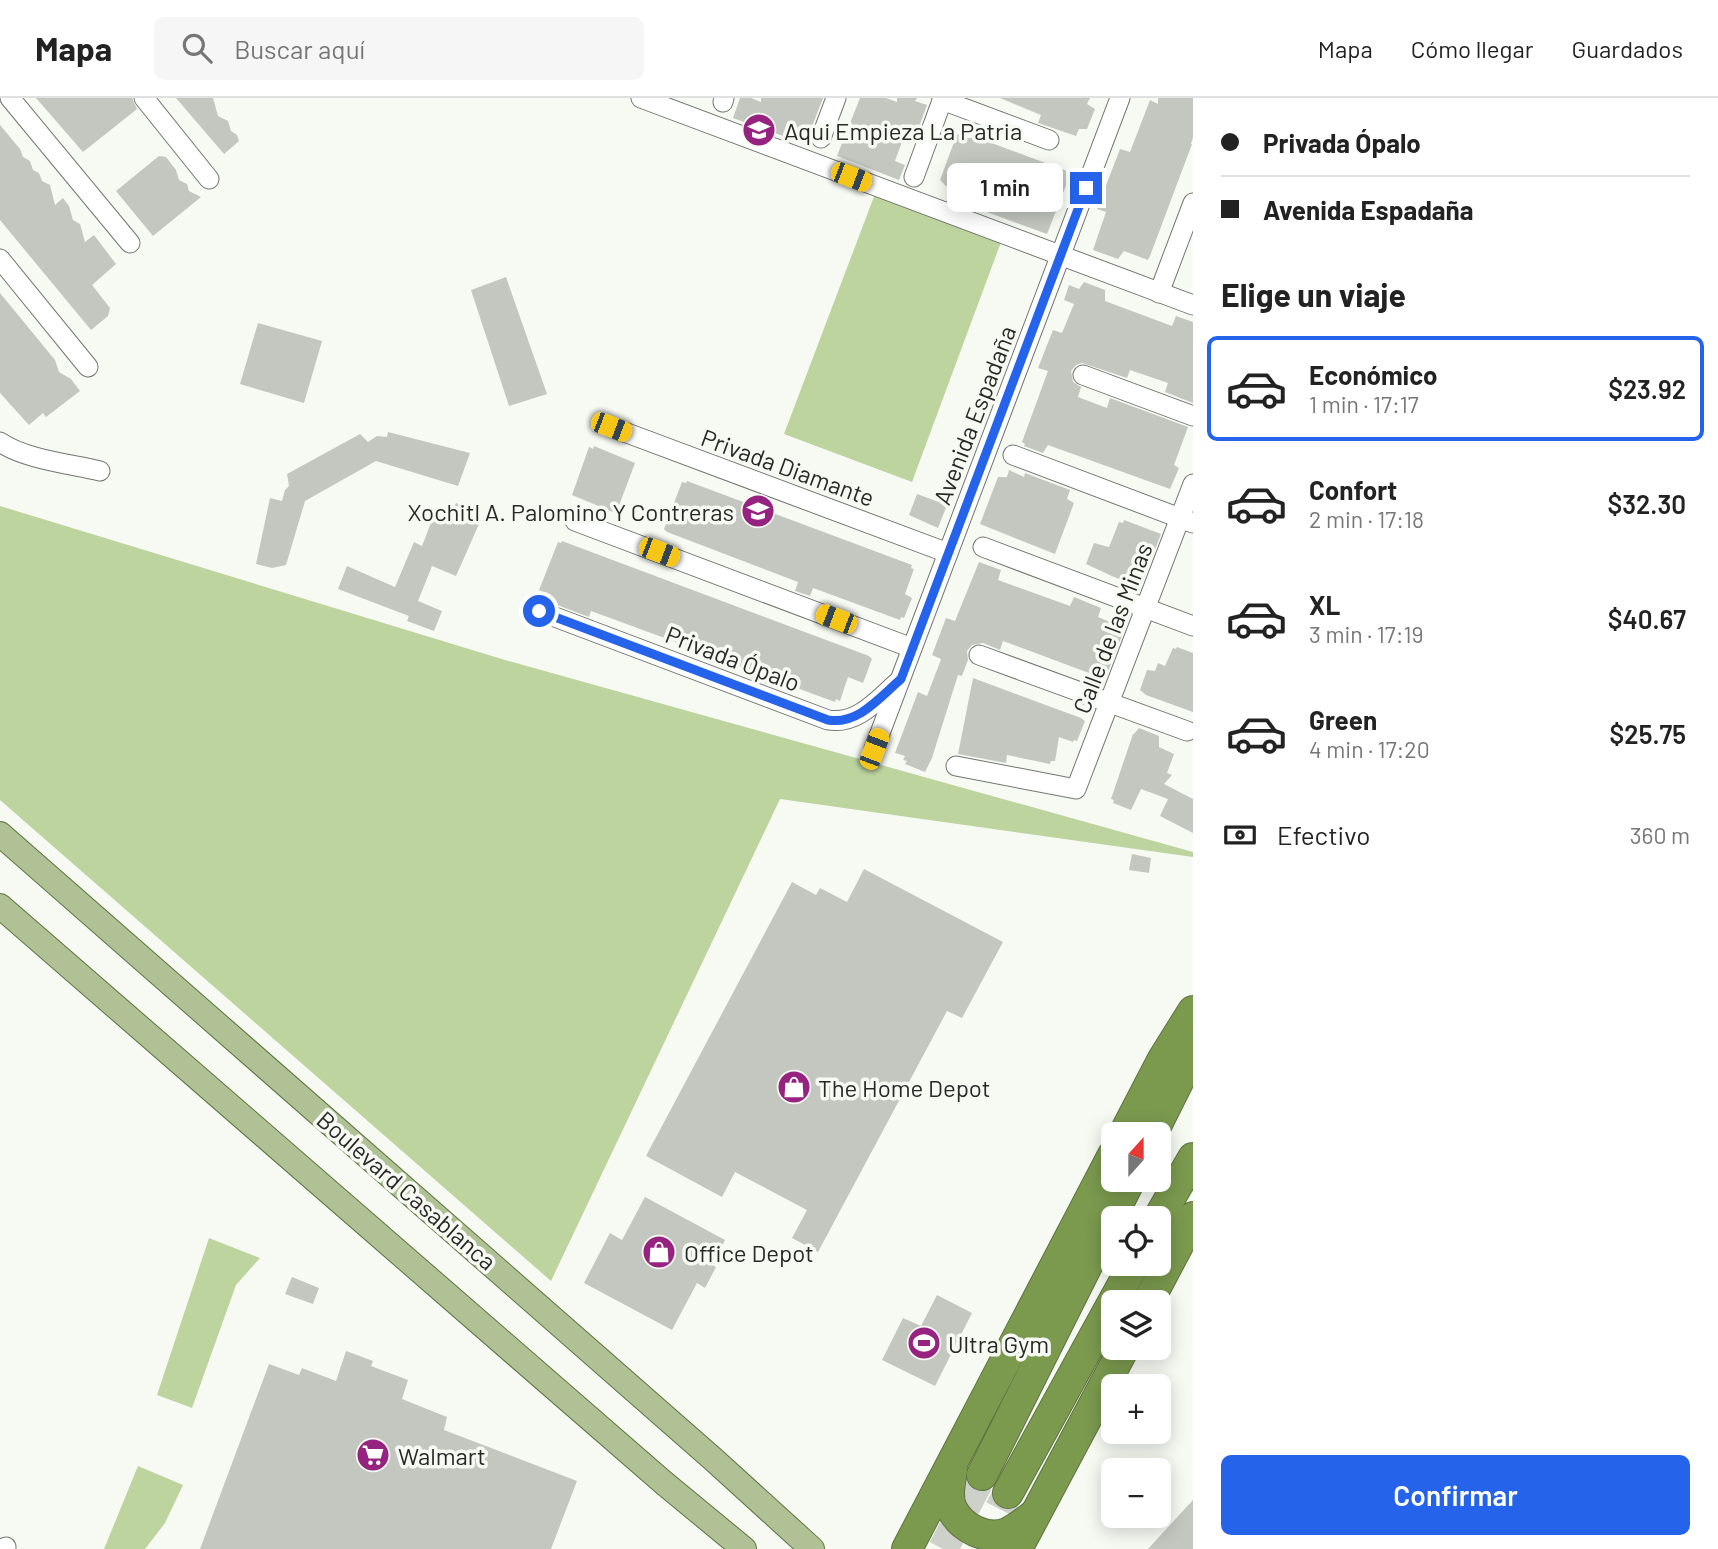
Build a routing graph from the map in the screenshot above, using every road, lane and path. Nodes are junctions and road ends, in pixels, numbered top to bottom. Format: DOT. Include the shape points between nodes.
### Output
graph roads {
  1 [pos="10,98"];
  2 [pos="144,98"];
  3 [pos="641,98"];
  4 [pos="836,98"];
  5 [pos="1120,98"];
  6 [pos="943,99"];
  7 [pos="821,138"];
  8 [pos="1049,140"];
  9 [pos="914,177"];
  10 [pos="209,179"];
  11 [pos="1193,203"];
  12 [pos="130,243"];
  13 [pos="1061,255"];
  14 [pos="0,259"];
  15 [pos="1159,293"];
  16 [pos="1193,305"];
  17 [pos="88,367"];
  18 [pos="1083,375"];
  19 [pos="1193,416"];
  20 [pos="611,427"];
  21 [pos="0,442"];
  22 [pos="1013,455"];
  23 [pos="100,471"];
  24 [pos="1193,484"];
  25 [pos="1186,520"];
  26 [pos="575,521"];
  27 [pos="983,547"];
  28 [pos="948,553"];
  29 [pos="1145,608"];
  30 [pos="539,611"];
  31 [pos="1193,626"];
  32 [pos="912,648"];
  33 [pos="979,655"];
  34 [pos="901,679"];
  35 [pos="1109,703"];
  36 [pos="1187,732"];
  37 [pos="874,749"];
  38 [pos="956,766"];
  39 [pos="0,834"];
  40 [pos="0,906"];
  41 [pos="1193,998"];
  42 [pos="1193,1011"];
  43 [pos="1193,1052"];
  44 [pos="1163,1059"];
  45 [pos="1130,1122"];
  46 [pos="1158,1122"];
  47 [pos="1193,1158"];
  48 [pos="1101,1178"];
  49 [pos="1124,1192"];
  50 [pos="1165,1206"];
  51 [pos="1193,1217"];
  52 [pos="1127,1276"];
  53 [pos="1154,1290"];
  54 [pos="1118,1360"];
  55 [pos="953,1463"];
  56 [pos="982,1475"];
  57 [pos="1008,1493"];
  58 [pos="1035,1514"];
  59 [pos="921,1523"];
  60 [pos="744,1549"];
  61 [pos="812,1549"];
  62 [pos="897,1549"];
  63 [pos="906,1549"];
  64 [pos="1017,1549"];
  1 -- 12 [label="street"];
  2 -- 10 [label="street"];
  3 -- 13 [label="street"];
  4 -- 7 [label="street"];
  5 -- 13 [label="street, Avenida Espadaña"];
  6 -- 8 [label="street"];
  6 -- 9 [label="street"];
  11 -- 15 [label="street"];
  13 -- 15 [label="street"];
  13 -- 28 [label="street, Avenida Espadaña"];
  14 -- 17 [label="street"];
  15 -- 16 [label="street"];
  18 -- 19 [label="street"];
  20 -- 28 [label="street, Privada Diamante"];
  21 -- 23 [label="street" via="23,453"];
  22 -- 25 [label="street"];
  24 -- 25 [label="street, Calle de las Minas"];
  25 -- 29 [label="street, Calle de las Minas"];
  26 -- 32 [label="street"];
  27 -- 29 [label="street"];
  28 -- 32 [label="street, Avenida Espadaña"];
  29 -- 31 [label="street"];
  29 -- 35 [label="street, Calle de las Minas"];
  30 -- 34 [label="street, Privada Ópalo" via="828,720 842,722 859,715"];
  32 -- 34 [label="street, Avenida Espadaña"];
  33 -- 35 [label="street"];
  34 -- 37 [label="street, Avenida Espadaña"];
  35 -- 36 [label="street"];
  35 -- 38 [label="street, Calle de las Minas" via="1076,789"];
  39 -- 61 [label="main road, Boulevard Casablanca"];
  40 -- 60 [label="main road"];
  41 -- 44 [label="highway"];
  42 -- 44 [label="highway"];
  43 -- 46 [label="highway"];
  44 -- 45 [label="highway"];
  47 -- 50 [label="highway"];
  48 -- 55 [label="highway"];
  49 -- 56 [label="highway"];
  51 -- 53 [label="highway"];
  52 -- 57 [label="highway"];
  54 -- 58 [label="highway"];
  55 -- 58 [label="highway" via="951,1507 973,1530 1005,1534"];
  55 -- 59 [label="highway"];
  58 -- 64 [label="highway"];
  59 -- 62 [label="highway"];
  59 -- 63 [label="highway"];
}
